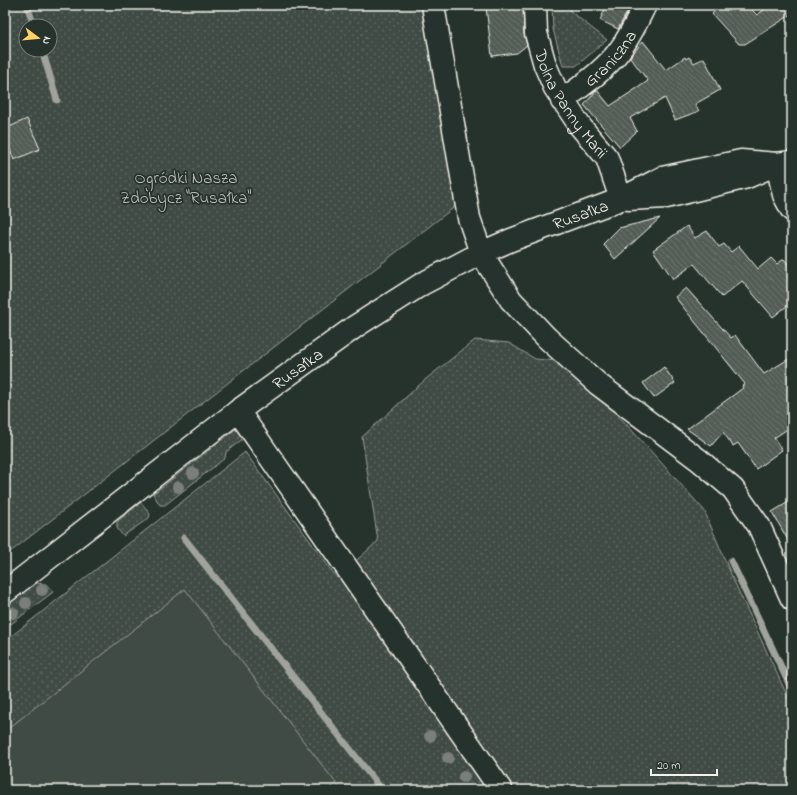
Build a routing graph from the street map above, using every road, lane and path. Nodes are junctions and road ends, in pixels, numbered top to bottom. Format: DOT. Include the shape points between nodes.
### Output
graph roads {
  1 [pos="433,5"];
  2 [pos="535,5"];
  3 [pos="645,5"];
  4 [pos="562,101"];
  5 [pos="784,163"];
  6 [pos="621,199"];
  7 [pos="792,210"];
  8 [pos="481,253"];
  9 [pos="238,411"];
  10 [pos="5,592"];
  11 [pos="792,599"];
  12 [pos="501,790"];
  1 -- 8 [label="street" via="469,218"];
  2 -- 4 [label="street, Dolna Panny Marii" via="536,34 545,66"];
  3 -- 4 [label="street, Graniczna" via="635,27 618,52"];
  4 -- 6 [label="street, Dolna Panny Marii" via="607,158"];
  5 -- 6 [label="street" via="741,161 662,178"];
  5 -- 7 [label="street" via="784,195"];
  6 -- 8 [label="street, Rusałka"];
  8 -- 9 [label="street, Rusałka" via="422,284 356,326"];
  8 -- 11 [label="street" via="511,300 547,338 598,384 699,460 733,489 759,526"];
  9 -- 10 [label="street, Rusałka"];
  9 -- 12 [label="street"];
}
